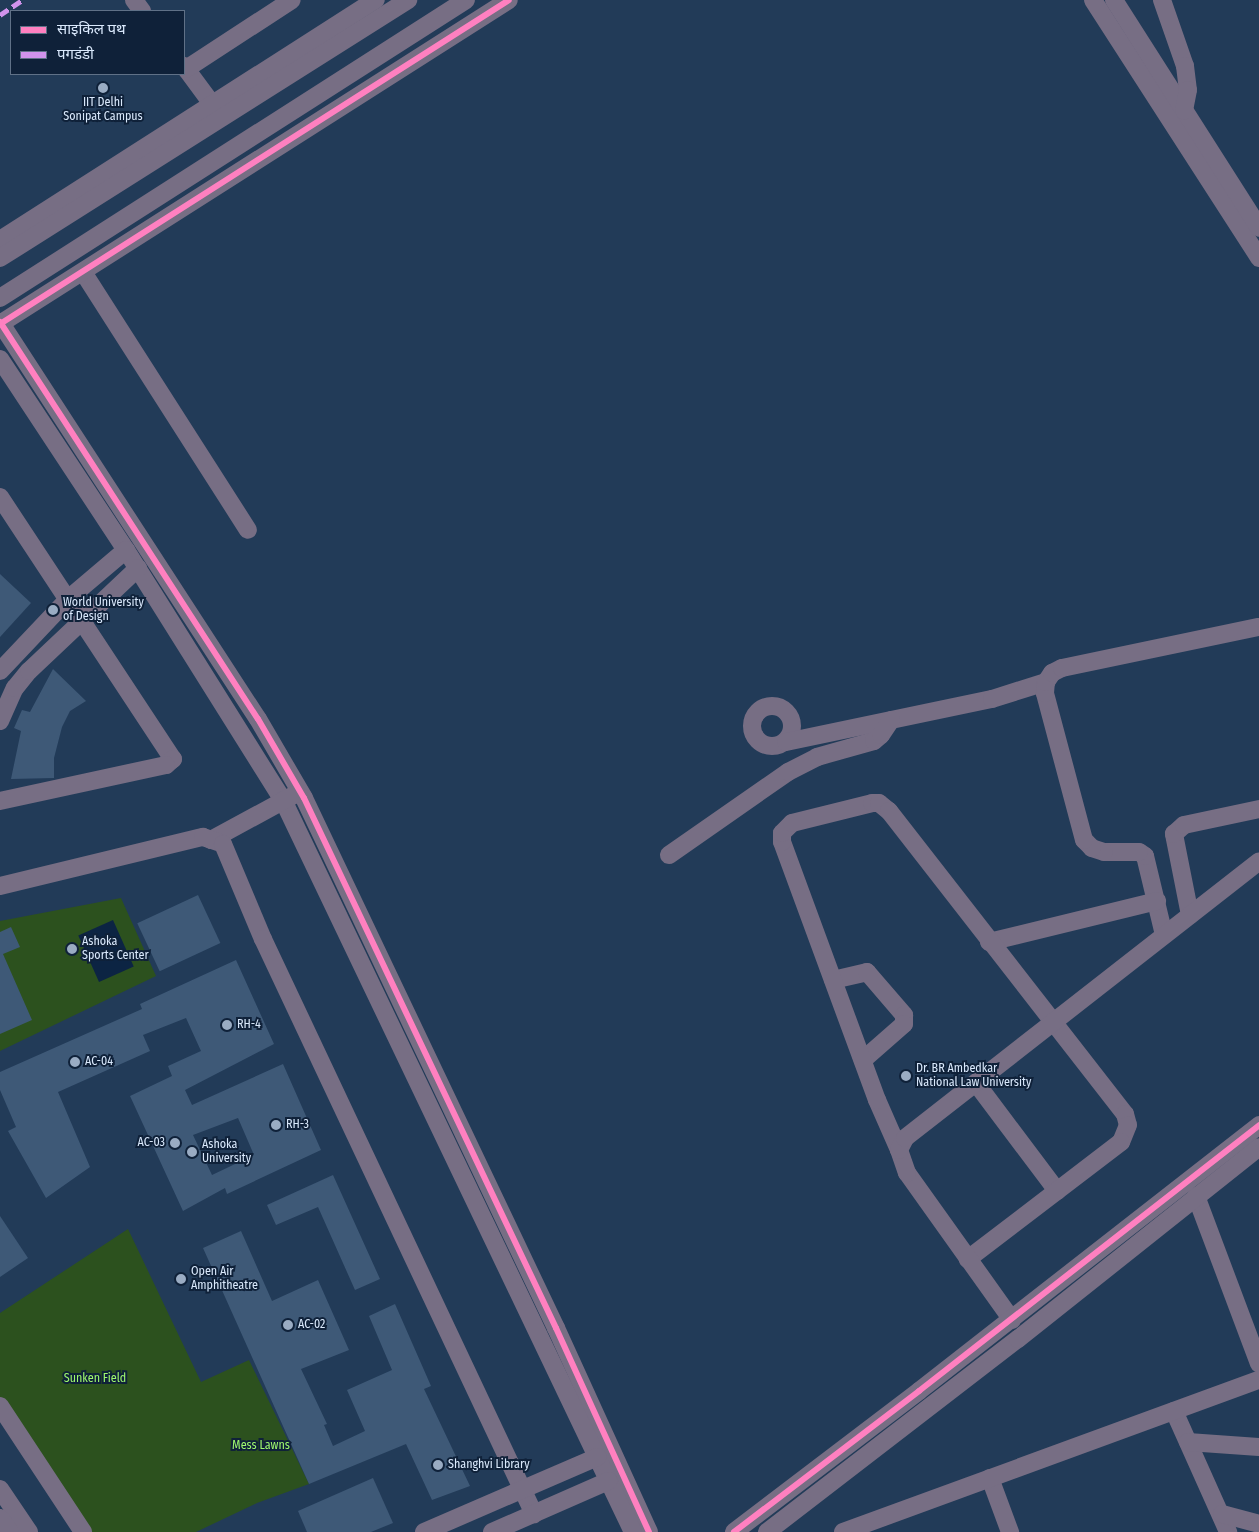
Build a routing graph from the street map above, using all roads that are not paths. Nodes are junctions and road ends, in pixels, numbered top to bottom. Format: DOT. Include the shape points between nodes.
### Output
graph roads {
  1 [pos="292,0"];
  2 [pos="376,0"];
  3 [pos="408,0"];
  4 [pos="466,0"];
  5 [pos="509,0"];
  6 [pos="1093,0"];
  7 [pos="1114,0"];
  8 [pos="1162,0"];
  9 [pos="185,68"];
  10 [pos="217,111"];
  11 [pos="1184,111"];
  12 [pos="1259,228"];
  13 [pos="0,240"];
  14 [pos="0,258"];
  15 [pos="1259,258"];
  16 [pos="83,272"];
  17 [pos="0,298"];
  18 [pos="0,323"];
  19 [pos="0,358"];
  20 [pos="0,497"];
  21 [pos="248,530"];
  22 [pos="126,550"];
  23 [pos="138,568"];
  24 [pos="68,598"];
  25 [pos="82,618"];
  26 [pos="1259,627"];
  27 [pos="0,671"];
  28 [pos="1046,682"];
  29 [pos="891,720"];
  30 [pos="0,721"];
  31 [pos="786,742"];
  32 [pos="301,792"];
  33 [pos="283,800"];
  34 [pos="0,801"];
  35 [pos="1259,809"];
  36 [pos="211,840"];
  37 [pos="669,855"];
  38 [pos="1259,861"];
  39 [pos="0,886"];
  40 [pos="1157,901"];
  41 [pos="1190,915"];
  42 [pos="1164,935"];
  43 [pos="989,942"];
  44 [pos="834,980"];
  45 [pos="1052,1023"];
  46 [pos="863,1060"];
  47 [pos="976,1083"];
  48 [pos="1259,1126"];
  49 [pos="1259,1147"];
  50 [pos="899,1150"];
  51 [pos="1057,1191"];
  52 [pos="1196,1196"];
  53 [pos="968,1259"];
  54 [pos="1038,1299"];
  55 [pos="1050,1314"];
  56 [pos="1012,1320"];
  57 [pos="1259,1364"];
  58 [pos="1259,1380"];
  59 [pos="0,1406"];
  60 [pos="1174,1411"];
  61 [pos="1188,1442"];
  62 [pos="1259,1446"];
  63 [pos="597,1457"];
  64 [pos="990,1478"];
  65 [pos="608,1481"];
  66 [pos="0,1489"];
  67 [pos="522,1489"];
  68 [pos="534,1514"];
  69 [pos="1222,1514"];
  70 [pos="0,1518"];
  71 [pos="1259,1524"];
  72 [pos="779,1529"];
  73 [pos="10,1532"];
  74 [pos="29,1532"];
  75 [pos="82,1532"];
  76 [pos="424,1532"];
  77 [pos="492,1532"];
  78 [pos="634,1532"];
  79 [pos="649,1532"];
  80 [pos="734,1532"];
  81 [pos="843,1532"];
  82 [pos="1010,1532"];
  83 [pos="1228,1532"];
  1 -- 9 [label="street"];
  2 -- 10 [label="street"];
  3 -- 10 [label="street"];
  4 -- 17 [label="street"];
  5 -- 16 [label="street"];
  6 -- 15 [label="street"];
  7 -- 11 [label="street"];
  8 -- 11 [label="street" via="1186,66 1188,90"];
  9 -- 10 [label="street"];
  10 -- 13 [label="street"];
  10 -- 14 [label="street"];
  11 -- 12 [label="street"];
  16 -- 18 [label="street"];
  16 -- 21 [label="street"];
  18 -- 32 [label="street" via="258,719"];
  19 -- 22 [label="street"];
  20 -- 24 [label="street"];
  22 -- 23 [label="street"];
  22 -- 24 [label="street"];
  23 -- 25 [label="street"];
  23 -- 33 [label="street"];
  24 -- 25 [label="street"];
  24 -- 27 [label="street"];
  25 -- 30 [label="street" via="15,688"];
  25 -- 34 [label="street" via="173,758 166,765"];
  26 -- 28 [label="street" via="1062,668 1052,673"];
  28 -- 29 [label="street" via="999,698"];
  28 -- 40 [label="street" via="1045,693 1084,840 1092,848 1104,852 1140,852 1146,856"];
  29 -- 31 [label="street"];
  29 -- 37 [label="street" via="874,741 817,758 788,772"];
  32 -- 33 [label="street"];
  32 -- 79 [label="street" via="476,1157"];
  33 -- 36 [label="street"];
  33 -- 63 [label="street"];
  35 -- 41 [label="street" via="1178,829 1173,841"];
  36 -- 39 [label="street" via="203,838"];
  36 -- 67 [label="street" via="223,844 263,940"];
  38 -- 41 [label="street"];
  40 -- 42 [label="street"];
  40 -- 43 [label="street"];
  41 -- 42 [label="street"];
  42 -- 45 [label="street"];
  43 -- 44 [label="street" via="889,811 879,803 872,803 792,823 782,833 782,842"];
  43 -- 45 [label="street"];
  44 -- 46 [label="street"];
  44 -- 46 [label="street" via="867,972 904,1015 904,1024"];
  45 -- 47 [label="street"];
  45 -- 51 [label="street" via="1125,1114 1128,1125 1121,1142"];
  46 -- 50 [label="street"];
  47 -- 50 [label="street" via="906,1138"];
  47 -- 51 [label="street"];
  48 -- 54 [label="street"];
  49 -- 52 [label="street"];
  50 -- 53 [label="street" via="907,1173"];
  51 -- 53 [label="street"];
  52 -- 55 [label="street"];
  52 -- 57 [label="street"];
  53 -- 56 [label="street"];
  54 -- 55 [label="street"];
  54 -- 56 [label="street"];
  55 -- 72 [label="street"];
  56 -- 80 [label="street"];
  58 -- 60 [label="street"];
  59 -- 75 [label="street"];
  60 -- 61 [label="street"];
  60 -- 64 [label="street"];
  61 -- 62 [label="street"];
  61 -- 69 [label="street"];
  63 -- 65 [label="street"];
  63 -- 67 [label="street"];
  64 -- 81 [label="street"];
  64 -- 82 [label="street"];
  65 -- 68 [label="street"];
  65 -- 78 [label="street"];
  66 -- 74 [label="street"];
  67 -- 68 [label="street"];
  67 -- 76 [label="street"];
  68 -- 77 [label="street"];
  69 -- 71 [label="street"];
  69 -- 83 [label="street"];
  70 -- 73 [label="street"];
}
